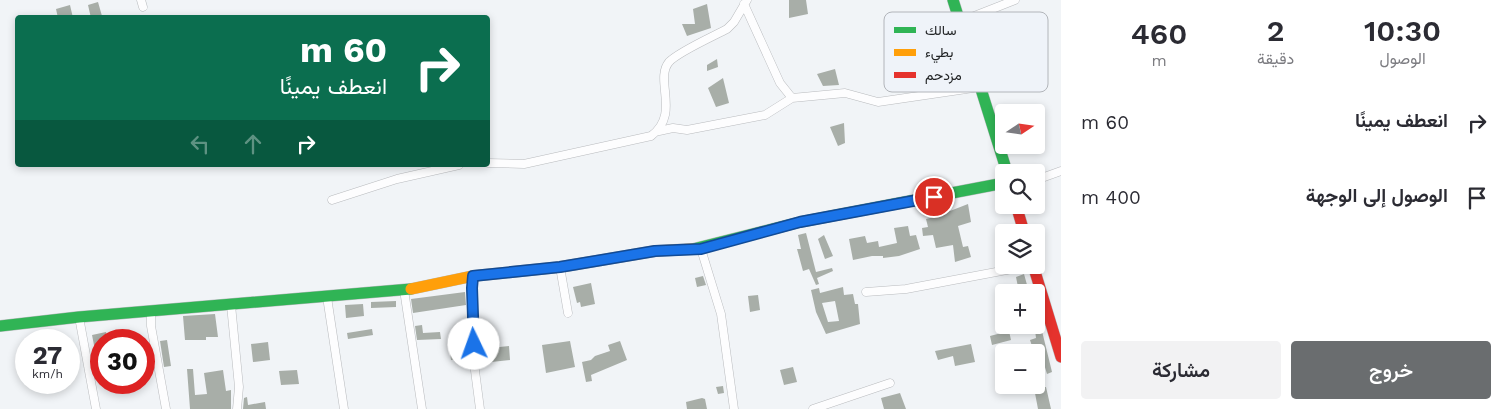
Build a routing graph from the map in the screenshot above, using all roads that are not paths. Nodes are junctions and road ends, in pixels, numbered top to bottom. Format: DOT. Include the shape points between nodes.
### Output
graph roads {
  1 [pos="1015,0"];
  2 [pos="745,2"];
  3 [pos="984,12"];
  4 [pos="946,92"];
  5 [pos="982,92"];
  6 [pos="792,98"];
  7 [pos="659,131"];
  8 [pos="490,163"];
  9 [pos="1004,164"];
  10 [pos="450,167"];
  11 [pos="1061,171"];
  12 [pos="1045,177"];
  13 [pos="995,185"];
  14 [pos="332,200"];
  15 [pos="701,249"];
  16 [pos="560,267"];
  17 [pos="995,272"];
  18 [pos="1037,274"];
  19 [pos="473,276"];
  20 [pos="404,290"];
  21 [pos="866,292"];
  22 [pos="327,297"];
  23 [pos="231,305"];
  24 [pos="151,312"];
  25 [pos="568,313"];
  26 [pos="80,317"];
  27 [pos="0,326"];
  28 [pos="1061,357"];
  29 [pos="890,383"];
  30 [pos="96,409"];
  31 [pos="166,409"];
  32 [pos="237,409"];
  33 [pos="344,409"];
  34 [pos="422,409"];
  35 [pos="480,409"];
  36 [pos="734,409"];
  37 [pos="813,409"];
  1 -- 3 [label="street"];
  2 -- 6 [label="street" via="780,83"];
  2 -- 7 [label="street" via="727,29 670,61 664,74 667,100"];
  4 -- 6 [label="street" via="878,102 845,93"];
  5 -- 9 [label="street"];
  6 -- 7 [label="street" via="765,115 687,130"];
  7 -- 8 [label="street" via="632,142 524,164"];
  10 -- 14 [label="street" via="397,179"];
  11 -- 12 [label="street"];
  13 -- 15 [label="street" via="800,222"];
  15 -- 16 [label="street" via="655,251"];
  15 -- 36 [label="street" via="721,314"];
  16 -- 19 [label="street"];
  16 -- 25 [label="street"];
  17 -- 21 [label="street" via="906,289"];
  18 -- 28 [label="street"];
  19 -- 20 [label="street"];
  19 -- 35 [label="street" via="474,354"];
  20 -- 22 [label="street"];
  20 -- 34 [label="street"];
  22 -- 23 [label="street"];
  22 -- 33 [label="street"];
  23 -- 24 [label="street"];
  23 -- 32 [label="street" via="239,388"];
  24 -- 26 [label="street"];
  24 -- 31 [label="street"];
  26 -- 27 [label="street"];
  26 -- 30 [label="street"];
  29 -- 37 [label="street"];
}
